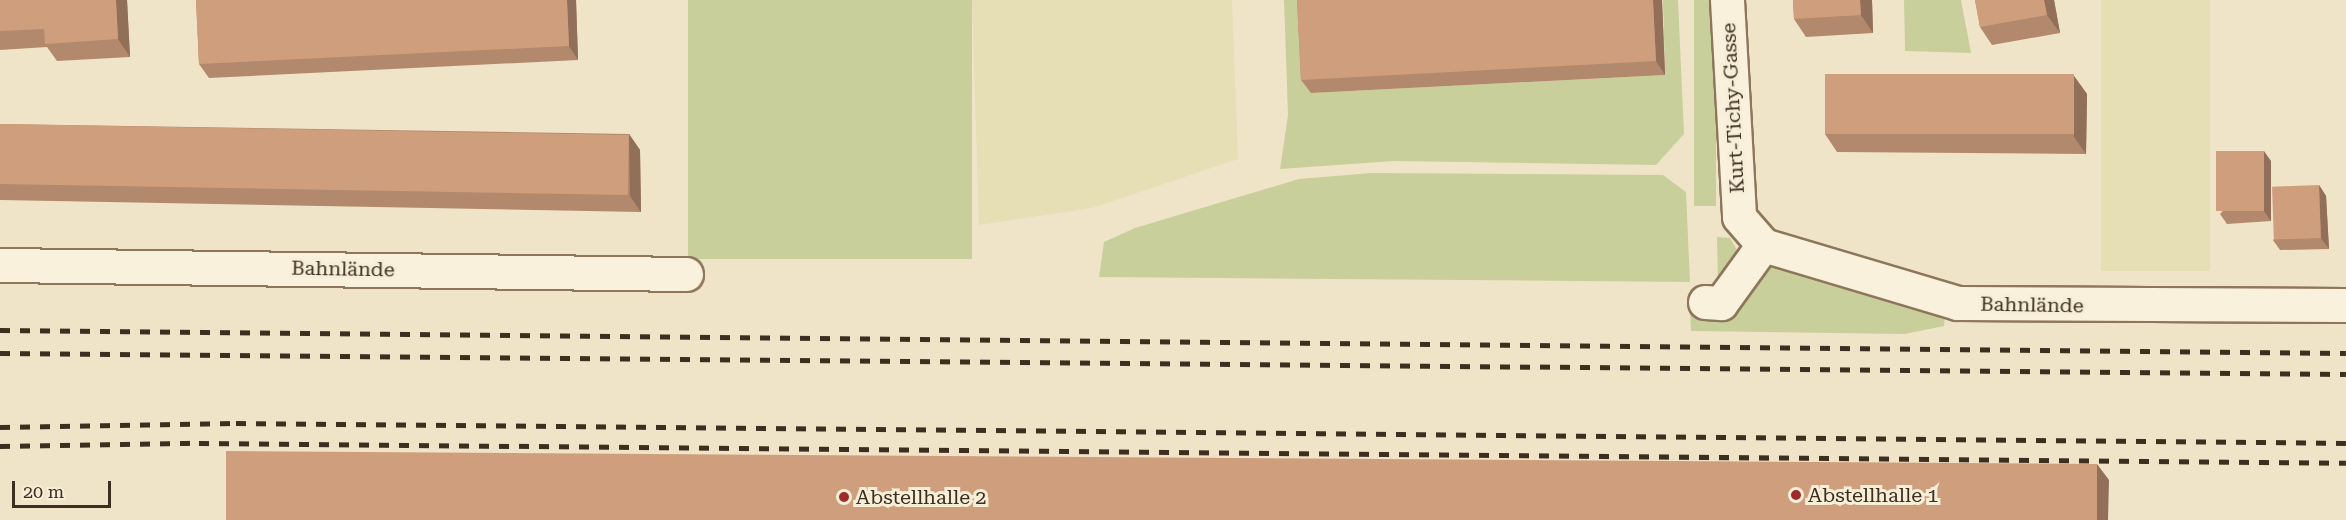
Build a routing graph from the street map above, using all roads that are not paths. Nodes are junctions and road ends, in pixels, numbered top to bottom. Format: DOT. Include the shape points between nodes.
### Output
graph roads {
  1 [pos="1727,0"];
  2 [pos="1763,245"];
  3 [pos="0,265"];
  4 [pos="686,274"];
  5 [pos="1704,302"];
  6 [pos="2346,305"];
  1 -- 2 [label="street, Kurt-Tichy-Gasse" via="1739,217"];
  2 -- 5 [label="street" via="1721,303"];
  2 -- 6 [label="street, Bahnlände" via="1957,303"];
  3 -- 4 [label="street, Bahnlände"];
}
